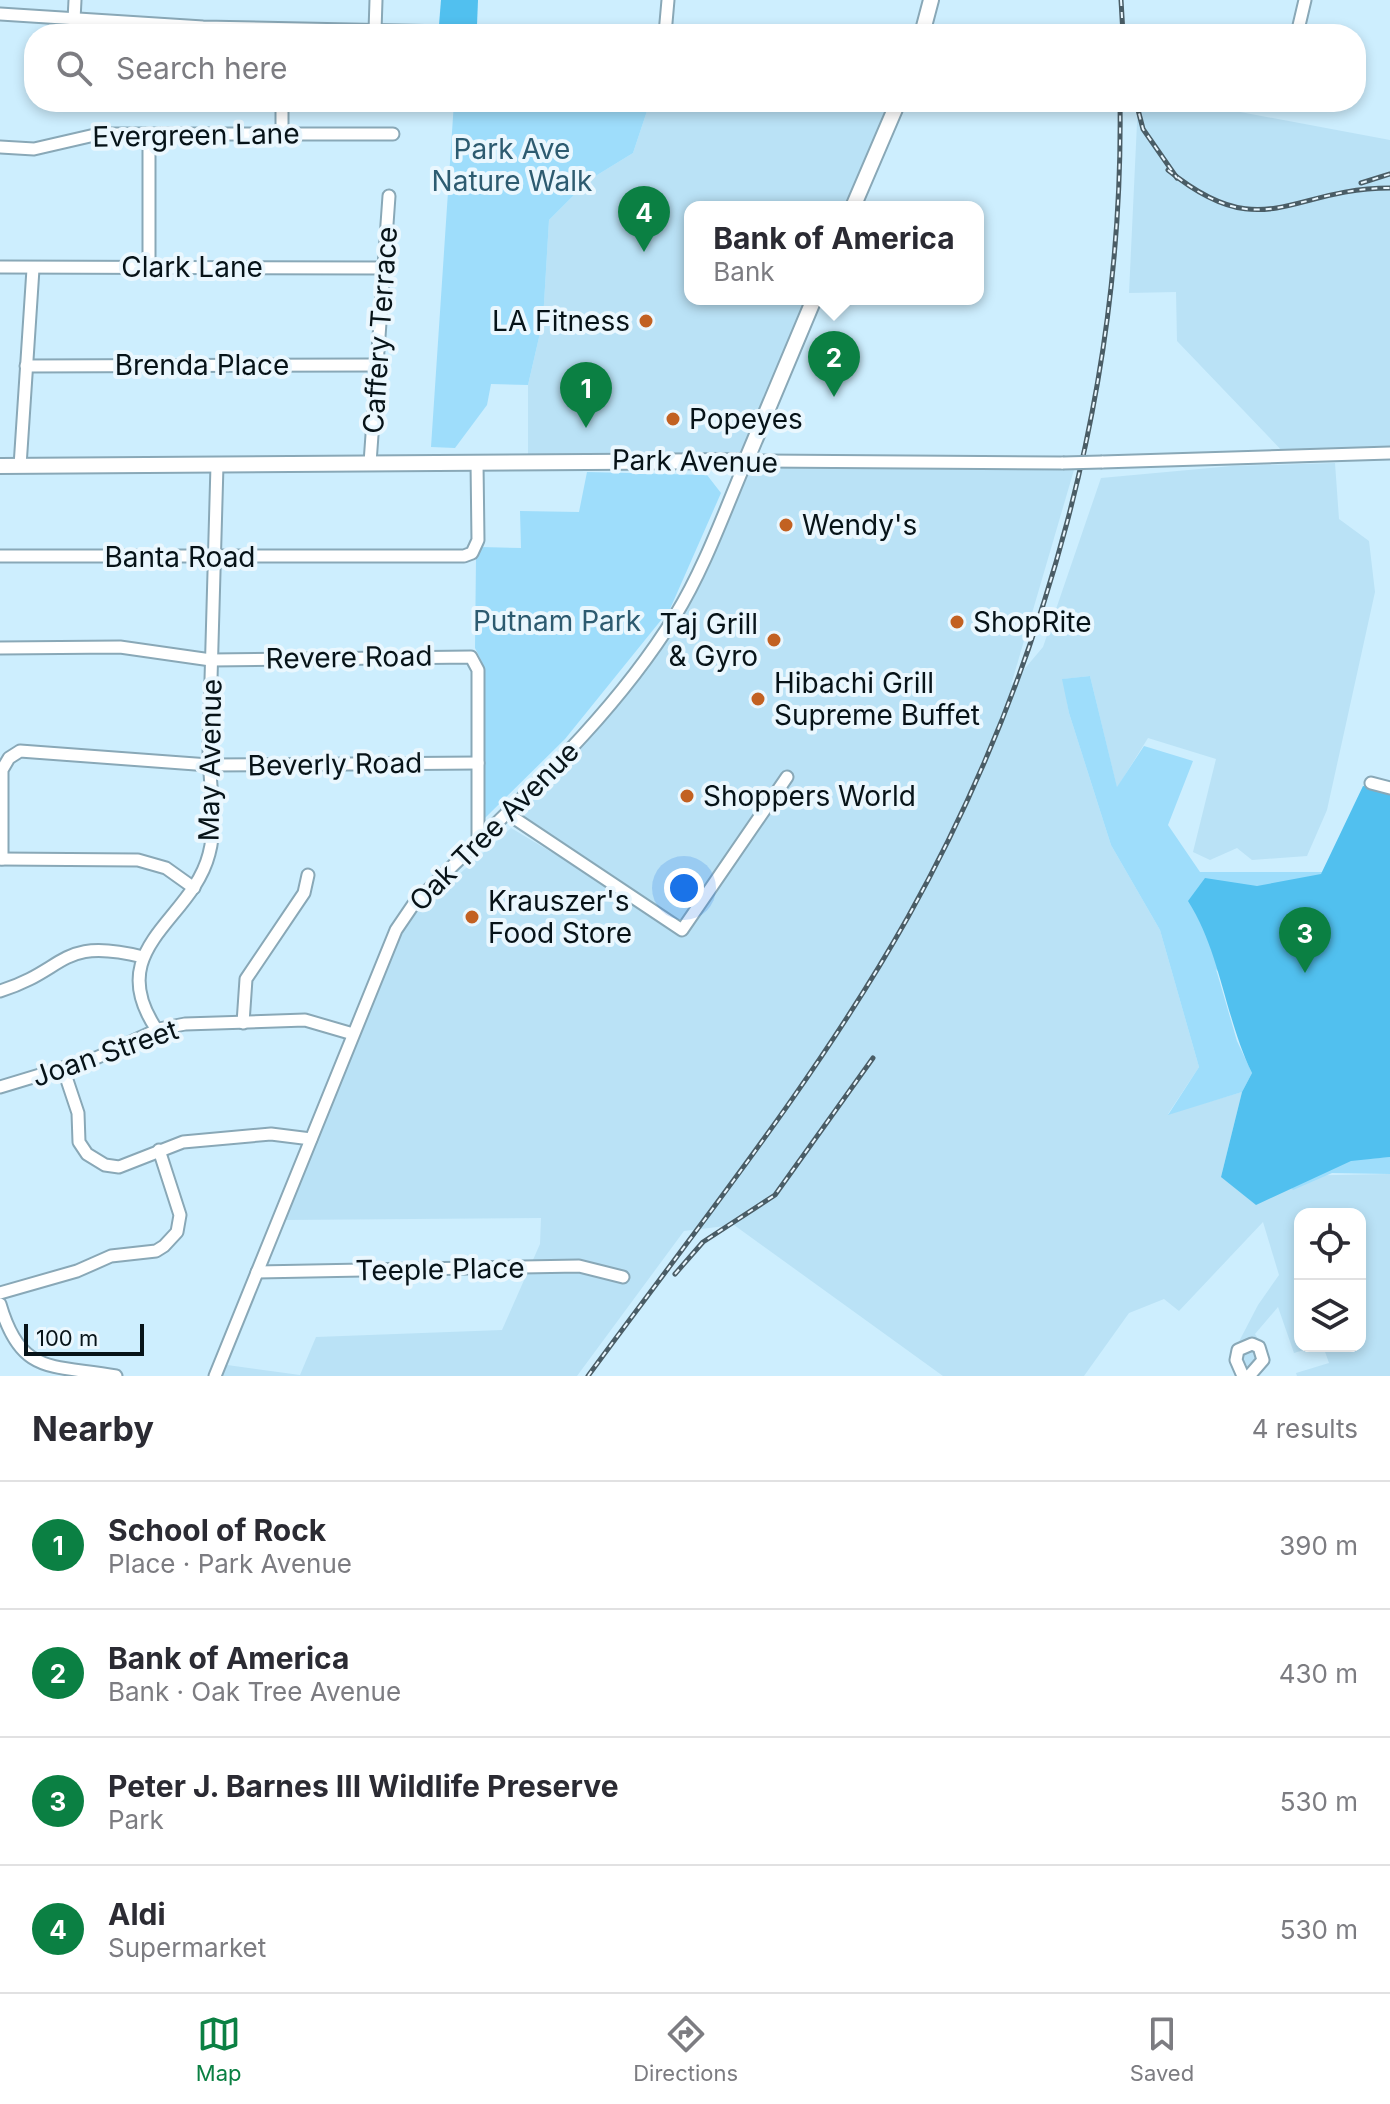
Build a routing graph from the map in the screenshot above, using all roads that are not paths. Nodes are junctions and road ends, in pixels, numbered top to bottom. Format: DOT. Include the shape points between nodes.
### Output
graph roads {
  1 [pos="75,0"];
  2 [pos="376,0"];
  3 [pos="668,0"];
  4 [pos="931,0"];
  5 [pos="1305,0"];
  6 [pos="0,14"];
  7 [pos="74,20"];
  8 [pos="149,24"];
  9 [pos="375,24"];
  10 [pos="666,24"];
  11 [pos="925,24"];
  12 [pos="1299,24"];
  13 [pos="282,112"];
  14 [pos="894,112"];
  15 [pos="282,133"];
  16 [pos="393,134"];
  17 [pos="149,135"];
  18 [pos="0,147"];
  19 [pos="389,196"];
  20 [pos="856,201"];
  21 [pos="0,267"];
  22 [pos="149,267"];
  23 [pos="384,268"];
  24 [pos="33,269"];
  25 [pos="811,305"];
  26 [pos="377,365"];
  27 [pos="26,366"];
  28 [pos="1390,453"];
  29 [pos="746,461"];
  30 [pos="370,463"];
  31 [pos="477,463"];
  32 [pos="217,465"];
  33 [pos="0,466"];
  34 [pos="20,466"];
  35 [pos="0,556"];
  36 [pos="214,558"];
  37 [pos="0,648"];
  38 [pos="211,660"];
  39 [pos="478,763"];
  40 [pos="209,765"];
  41 [pos="787,777"];
  42 [pos="1371,783"];
  43 [pos="1390,788"];
  44 [pos="508,814"];
  45 [pos="478,843"];
  46 [pos="1,859"];
  47 [pos="308,875"];
  48 [pos="194,888"];
  49 [pos="143,957"];
  50 [pos="0,991"];
  51 [pos="243,1023"];
  52 [pos="157,1030"];
  53 [pos="353,1034"];
  54 [pos="63,1068"];
  55 [pos="0,1087"];
  56 [pos="311,1139"];
  57 [pos="159,1150"];
  58 [pos="257,1272"];
  59 [pos="623,1277"];
  60 [pos="0,1293"];
  61 [pos="0,1304"];
  62 [pos="116,1376"];
  63 [pos="215,1376"];
  1 -- 7 [label="street"];
  2 -- 9 [label="street"];
  3 -- 10 [label="street"];
  4 -- 11 [label="main road"];
  5 -- 12 [label="street"];
  6 -- 7 [label="street"];
  7 -- 8 [label="street"];
  13 -- 15 [label="street"];
  14 -- 20 [label="main road"];
  15 -- 16 [label="street, Evergreen Lane"];
  15 -- 17 [label="street, Evergreen Lane"];
  17 -- 18 [label="street, Evergreen Lane" via="83,135 34,149"];
  17 -- 22 [label="street"];
  19 -- 23 [label="street, Caffery Terrace"];
  21 -- 24 [label="street, Clark Lane"];
  22 -- 23 [label="street, Clark Lane"];
  22 -- 24 [label="street, Clark Lane"];
  23 -- 26 [label="street, Caffery Terrace"];
  24 -- 27 [label="street"];
  25 -- 29 [label="main road, Oak Tree Avenue"];
  26 -- 27 [label="street, Brenda Place"];
  26 -- 30 [label="street, Caffery Terrace"];
  27 -- 34 [label="street"];
  28 -- 29 [label="street, Park Avenue, bridge" via="1063,463"];
  29 -- 31 [label="main road, Park Avenue"];
  29 -- 44 [label="street, Oak Tree Avenue" via="669,626 581,738"];
  30 -- 31 [label="main road, Park Avenue"];
  30 -- 32 [label="main road, Park Avenue"];
  31 -- 36 [label="street, Banta Road" via="478,540 472,553 464,556"];
  32 -- 34 [label="main road, Park Avenue"];
  32 -- 36 [label="street, May Avenue"];
  33 -- 34 [label="main road, Park Avenue"];
  35 -- 36 [label="street, Banta Road"];
  36 -- 38 [label="street, May Avenue"];
  37 -- 38 [label="street, Revere Road" via="120,647"];
  38 -- 39 [label="street, Revere Road" via="459,655 474,659"];
  38 -- 40 [label="street, May Avenue"];
  39 -- 40 [label="street, Beverly Road"];
  39 -- 45 [label="street"];
  40 -- 46 [label="street, Beverly Road" via="20,751 2,770"];
  40 -- 48 [label="street, May Avenue" via="211,844"];
  41 -- 44 [label="street" via="682,930"];
  42 -- 43 [label="street"];
  44 -- 45 [label="street, Oak Tree Avenue"];
  45 -- 53 [label="street, Oak Tree Avenue" via="402,920"];
  46 -- 48 [label="street" via="138,860 166,868"];
  47 -- 51 [label="street" via="304,893 246,979"];
  48 -- 49 [label="street, May Avenue" via="154,935"];
  49 -- 50 [label="street" via="92,949 60,958 27,982"];
  49 -- 52 [label="street" via="141,991"];
  51 -- 52 [label="street, Joan Street"];
  51 -- 53 [label="street, Joan Street" via="305,1020"];
  52 -- 54 [label="street, Joan Street"];
  53 -- 56 [label="street, Oak Tree Avenue"];
  54 -- 55 [label="street, Joan Street"];
  54 -- 57 [label="street" via="78,1113 79,1142 87,1154 119,1167"];
  56 -- 57 [label="street" via="260,1135 183,1142"];
  56 -- 58 [label="street, Oak Tree Avenue"];
  57 -- 60 [label="street" via="180,1215 177,1232 164,1246 111,1256"];
  58 -- 59 [label="street, Teeple Place" via="579,1266"];
  58 -- 63 [label="street, Oak Tree Avenue"];
  61 -- 62 [label="street" via="9,1336 24,1354"];
}
